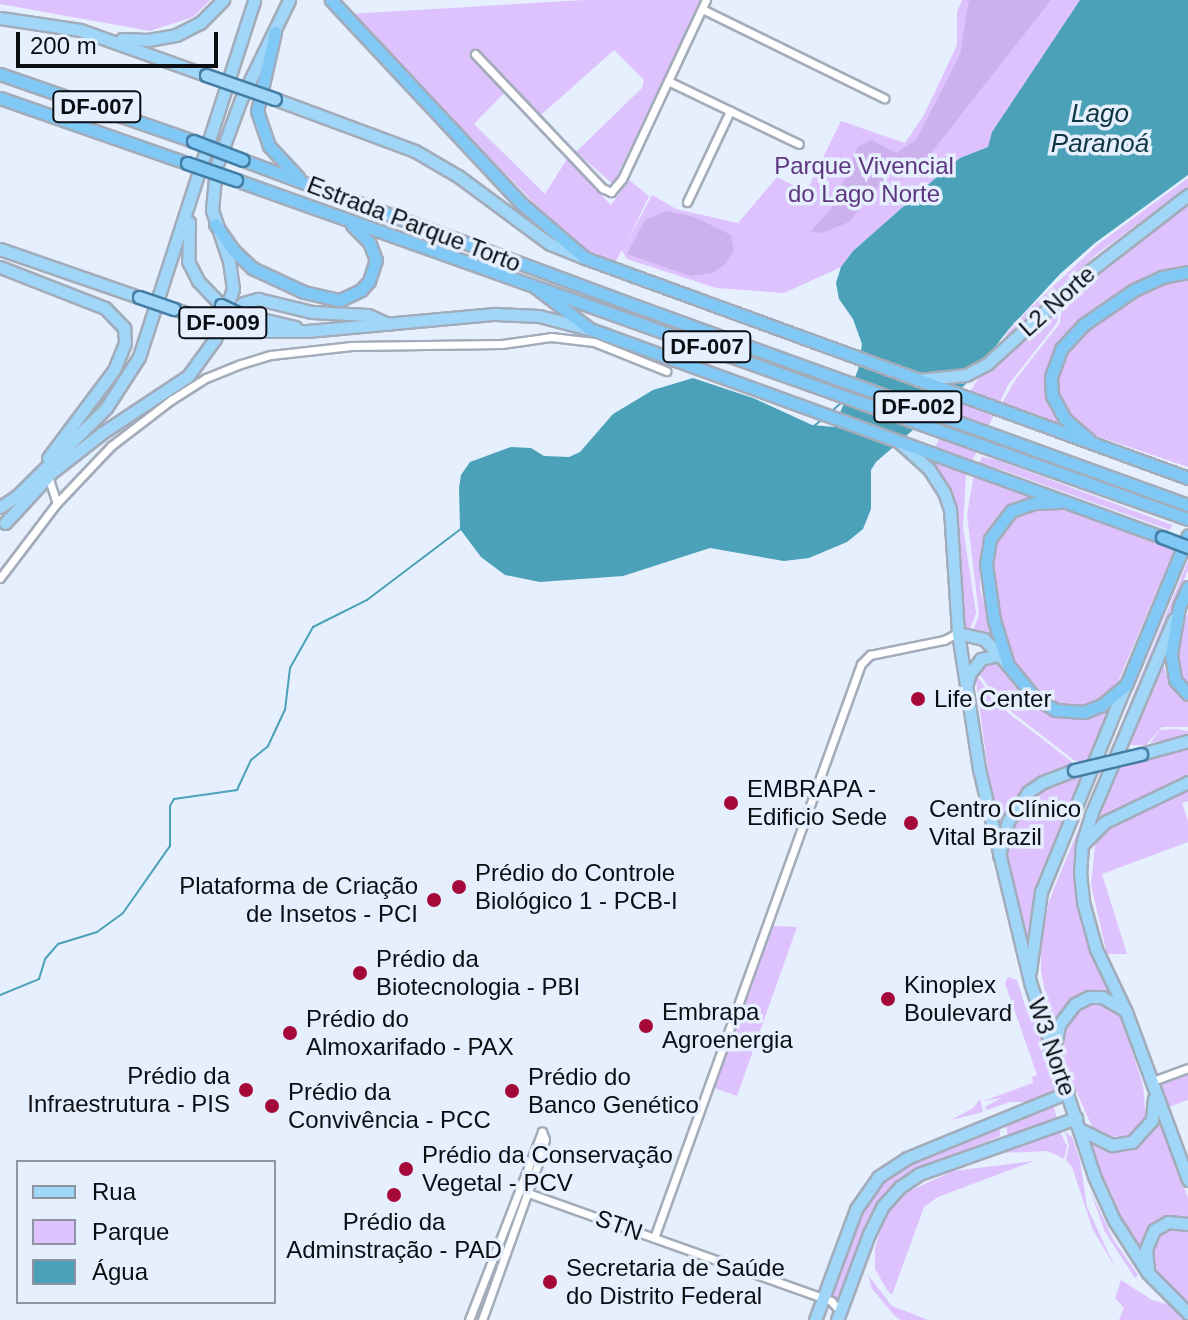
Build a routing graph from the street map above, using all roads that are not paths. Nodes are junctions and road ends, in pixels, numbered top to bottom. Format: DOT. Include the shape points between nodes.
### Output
graph roads {
  1 [pos="223,0"];
  2 [pos="254,0"];
  3 [pos="289,0"];
  4 [pos="331,0"];
  5 [pos="706,0"];
  6 [pos="702,9"];
  7 [pos="0,18"];
  8 [pos="275,32"];
  9 [pos="102,37"];
  10 [pos="475,54"];
  11 [pos="0,74"];
  12 [pos="668,81"];
  13 [pos="884,98"];
  14 [pos="0,101"];
  15 [pos="730,111"];
  16 [pos="799,144"];
  17 [pos="196,182"];
  18 [pos="308,185"];
  19 [pos="1188,195"];
  20 [pos="687,202"];
  21 [pos="342,218"];
  22 [pos="215,224"];
  23 [pos="0,249"];
  24 [pos="585,258"];
  25 [pos="0,267"];
  26 [pos="1188,272"];
  27 [pos="531,284"];
  28 [pos="229,323"];
  29 [pos="388,324"];
  30 [pos="590,329"];
  31 [pos="307,331"];
  32 [pos="666,371"];
  33 [pos="829,375"];
  34 [pos="188,376"];
  35 [pos="206,378"];
  36 [pos="915,380"];
  37 [pos="824,389"];
  38 [pos="895,440"];
  39 [pos="1107,451"];
  40 [pos="48,476"];
  41 [pos="1187,477"];
  42 [pos="34,479"];
  43 [pos="1132,491"];
  44 [pos="1069,502"];
  45 [pos="57,503"];
  46 [pos="1188,505"];
  47 [pos="0,507"];
  48 [pos="1188,519"];
  49 [pos="2,523"];
  50 [pos="1188,535"];
  51 [pos="1188,547"];
  52 [pos="0,578"];
  53 [pos="1188,587"];
  54 [pos="1179,607"];
  55 [pos="959,639"];
  56 [pos="999,655"];
  57 [pos="1008,665"];
  58 [pos="1126,685"];
  59 [pos="967,688"];
  60 [pos="1188,694"];
  61 [pos="1188,741"];
  62 [pos="1188,782"];
  63 [pos="1082,845"];
  64 [pos="998,860"];
  65 [pos="1030,981"];
  66 [pos="1126,1012"];
  67 [pos="1054,1054"];
  68 [pos="1188,1068"];
  69 [pos="1152,1086"];
  70 [pos="1068,1092"];
  71 [pos="995,1122"];
  72 [pos="1078,1124"];
  73 [pos="1001,1144"];
  74 [pos="1188,1180"];
  75 [pos="528,1193"];
  76 [pos="1188,1224"];
  77 [pos="654,1238"];
  78 [pos="1148,1273"];
  79 [pos="824,1298"];
  80 [pos="1188,1313"];
  81 [pos="839,1316"];
  82 [pos="469,1320"];
  83 [pos="482,1320"];
  84 [pos="815,1320"];
  1 -- 9 [label="main road" via="200,23 176,35 137,41"];
  2 -- 17 [label="main road, DF-009"];
  3 -- 8 [label="main road, DF-009"];
  4 -- 24 [label="highway" via="522,204"];
  5 -- 6 [label="street"];
  6 -- 12 [label="street"];
  6 -- 13 [label="street"];
  7 -- 9 [label="main road"];
  8 -- 18 [label="highway" via="258,98 259,123 269,146"];
  8 -- 22 [label="main road, DF-009" via="241,99 216,167 211,198"];
  9 -- 24 [label="main road, bridge" via="415,151 550,244"];
  10 -- 12 [label="street" via="611,192"];
  11 -- 18 [label="highway, Estrada Parque Torto / DF-007, bridge"];
  12 -- 15 [label="street"];
  14 -- 21 [label="highway, Estrada Parque Torto / DF-007, bridge"];
  15 -- 16 [label="street"];
  15 -- 20 [label="street"];
  17 -- 31 [label="main road, bridge" via="186,236 188,261 205,292 240,314"];
  17 -- 42 [label="main road, DF-009" via="130,375 106,408"];
  18 -- 33 [label="highway, Estrada Parque Torto / DF-007"];
  19 -- 36 [label="main road, L2 Norte" via="977,370"];
  21 -- 22 [label="highway" via="364,234 376,260 361,290 340,300 304,292 252,268"];
  21 -- 27 [label="highway, Estrada Parque Torto / DF-007"];
  22 -- 28 [label="main road, DF-009" via="232,274"];
  23 -- 28 [label="main road, bridge"];
  24 -- 36 [label="highway"];
  25 -- 42 [label="main road" via="105,308 121,322 126,335 114,370"];
  26 -- 39 [label="highway" via="1148,283 1112,303 1074,333 1057,358 1051,377 1056,407 1075,429"];
  27 -- 30 [label="highway"];
  27 -- 37 [label="highway, Estrada Parque Torto / DF-007"];
  28 -- 29 [label="main road" via="243,303 258,299 312,312 368,315"];
  28 -- 31 [label="main road" via="260,331"];
  28 -- 34 [label="main road, DF-009"];
  29 -- 30 [label="main road" via="515,314"];
  29 -- 31 [label="main road"];
  30 -- 38 [label="highway"];
  32 -- 35 [label="street" via="594,342 551,337 502,344 318,349 271,355"];
  33 -- 43 [label="highway, DF-002"];
  34 -- 35 [label="street"];
  34 -- 40 [label="main road, DF-009"];
  35 -- 45 [label="street" via="120,438"];
  36 -- 39 [label="highway"];
  37 -- 43 [label="highway, DF-002" via="1001,453"];
  38 -- 44 [label="highway"];
  38 -- 55 [label="main road, W3 Norte" via="916,455 944,492 953,528"];
  39 -- 41 [label="highway"];
  40 -- 45 [label="street"];
  40 -- 49 [label="main road, DF-009"];
  42 -- 47 [label="main road, DF-009"];
  43 -- 46 [label="highway, DF-002"];
  43 -- 48 [label="highway, DF-002"];
  44 -- 51 [label="highway, bridge"];
  44 -- 57 [label="highway" via="1018,508 990,539 987,577"];
  45 -- 52 [label="street"];
  50 -- 58 [label="highway"];
  53 -- 54 [label="highway"];
  54 -- 60 [label="highway" via="1172,669"];
  54 -- 63 [label="main road"];
  55 -- 56 [label="main road" via="984,639"];
  55 -- 59 [label="main road, W3 Norte"];
  55 -- 77 [label="street" via="870,655 861,664"];
  56 -- 57 [label="main road"];
  56 -- 59 [label="main road" via="973,666"];
  57 -- 58 [label="highway" via="1033,696 1068,713 1102,705"];
  58 -- 65 [label="main road" via="1041,892"];
  59 -- 64 [label="main road, W3 Norte"];
  61 -- 64 [label="main road, bridge" via="1043,782 1023,798 1008,821"];
  62 -- 63 [label="main road" via="1105,822"];
  63 -- 66 [label="main road" via="1083,902 1096,949"];
  64 -- 65 [label="main road, W3 Norte"];
  65 -- 67 [label="main road, W3 Norte"];
  66 -- 67 [label="main road" via="1102,997 1075,1004 1059,1025"];
  66 -- 69 [label="main road"];
  67 -- 70 [label="main road, W3 Norte"];
  68 -- 69 [label="street"];
  69 -- 72 [label="main road" via="1152,1120 1132,1142 1112,1145"];
  69 -- 74 [label="main road"];
  70 -- 71 [label="main road"];
  70 -- 72 [label="main road, W3 Norte"];
  71 -- 73 [label="main road" via="1004,1134"];
  71 -- 79 [label="main road" via="907,1158 878,1177 856,1209"];
  72 -- 73 [label="main road"];
  72 -- 78 [label="main road, W3 Norte" via="1114,1220"];
  73 -- 81 [label="main road" via="919,1174 890,1196 869,1234"];
  75 -- 77 [label="street, STN"];
  75 -- 82 [label="street" via="544,1145 542,1132"];
  75 -- 83 [label="street"];
  76 -- 78 [label="main road" via="1168,1222 1154,1230 1146,1249"];
  77 -- 79 [label="street, STN"];
  78 -- 80 [label="main road, W3 Norte"];
  79 -- 81 [label="street, STN" via="834,1303"];
  79 -- 84 [label="main road"];
}
